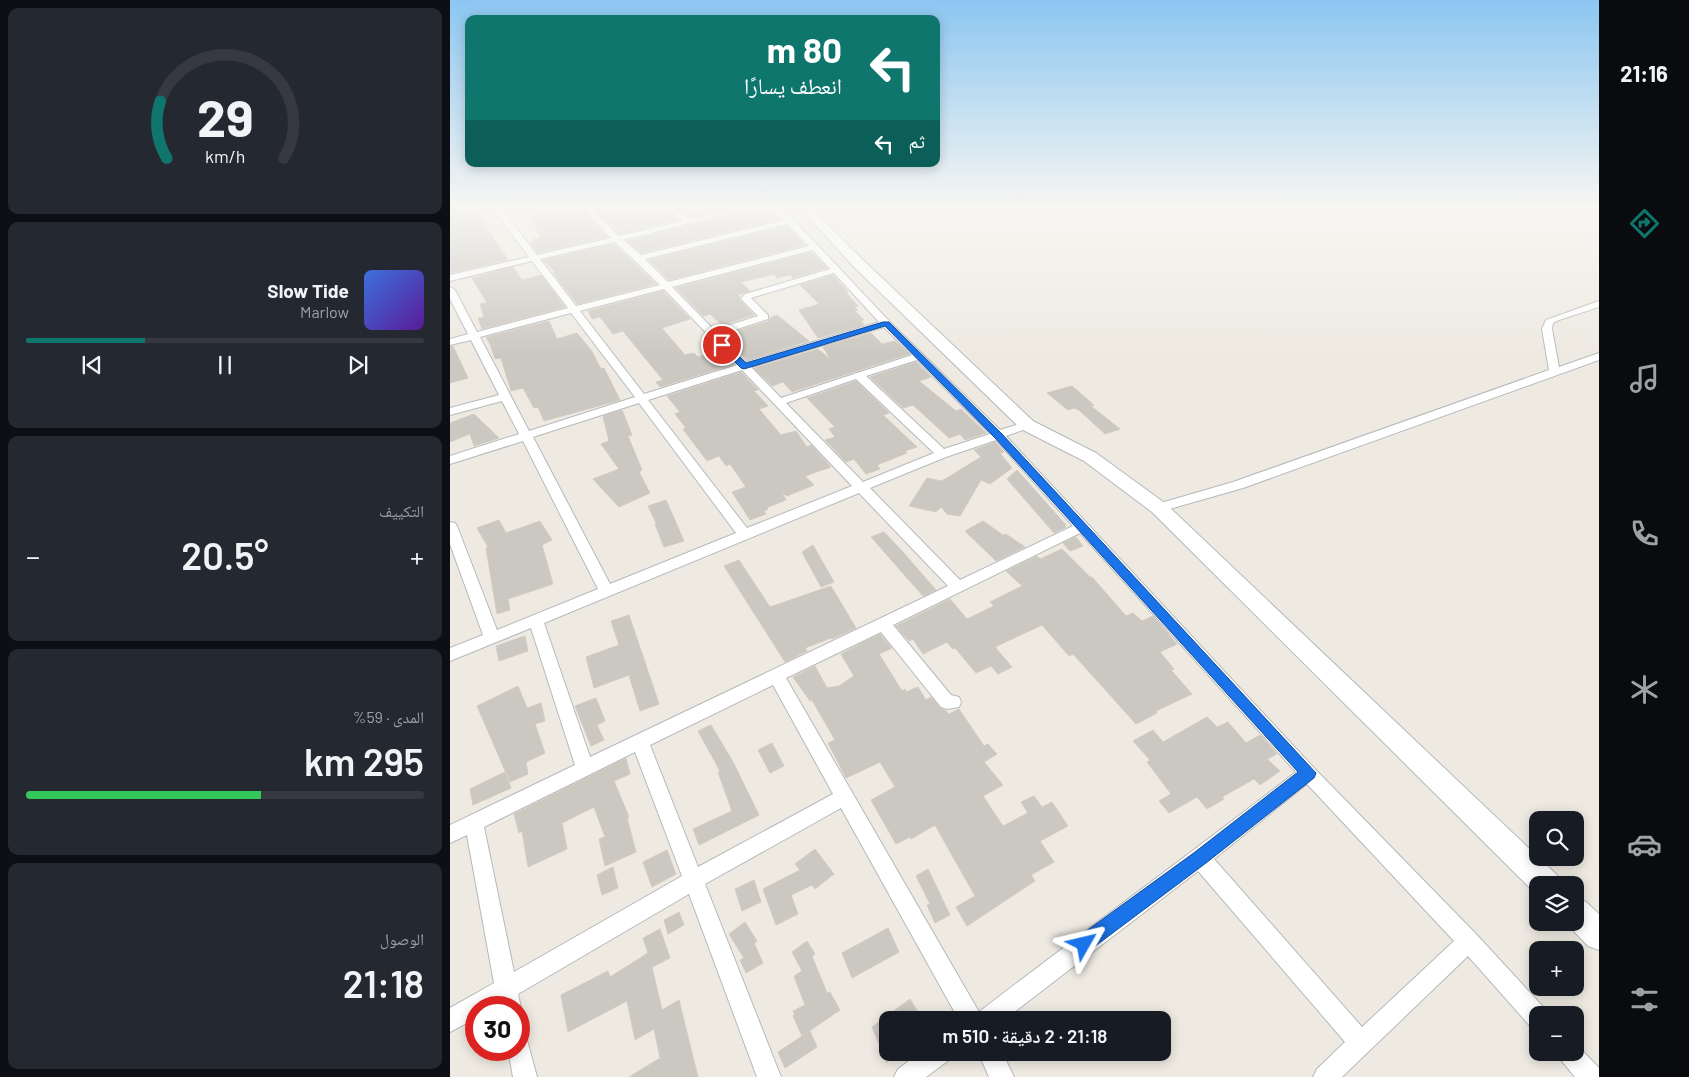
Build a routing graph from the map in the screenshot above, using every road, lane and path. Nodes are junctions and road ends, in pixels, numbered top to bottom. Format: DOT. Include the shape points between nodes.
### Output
graph roads {
  1 [pos="537,256"];
  2 [pos="646,256"];
  3 [pos="779,256"];
  4 [pos="823,256"];
  5 [pos="853,256"];
  6 [pos="534,257"];
  7 [pos="639,258"];
  8 [pos="836,270"];
  9 [pos="450,278"];
  10 [pos="665,286"];
  11 [pos="452,298"];
  12 [pos="1599,304"];
  13 [pos="574,310"];
  14 [pos="886,323"];
  15 [pos="712,334"];
  16 [pos="474,336"];
  17 [pos="450,342"];
  18 [pos="921,356"];
  19 [pos="1599,356"];
  20 [pos="744,366"];
  21 [pos="1555,372"];
  22 [pos="858,375"];
  23 [pos="506,396"];
  24 [pos="641,399"];
  25 [pos="779,402"];
  26 [pos="450,412"];
  27 [pos="1027,425"];
  28 [pos="526,436"];
  29 [pos="999,436"];
  30 [pos="942,454"];
  31 [pos="450,460"];
  32 [pos="860,488"];
  33 [pos="1159,508"];
  34 [pos="450,526"];
  35 [pos="1082,527"];
  36 [pos="744,535"];
  37 [pos="958,587"];
  38 [pos="607,591"];
  39 [pos="536,620"];
  40 [pos="883,624"];
  41 [pos="492,638"];
  42 [pos="450,656"];
  43 [pos="776,676"];
  44 [pos="953,702"];
  45 [pos="640,741"];
  46 [pos="585,768"];
  47 [pos="1308,773"];
  48 [pos="845,797"];
  49 [pos="474,823"];
  50 [pos="450,834"];
  51 [pos="1200,858"];
  52 [pos="1538,876"];
  53 [pos="694,880"];
  54 [pos="1584,921"];
  55 [pos="1599,935"];
  56 [pos="1469,941"];
  57 [pos="507,996"];
  58 [pos="513,996"];
  59 [pos="1529,1008"];
  60 [pos="966,1011"];
  61 [pos="998,1011"];
  62 [pos="465,1015"];
  63 [pos="450,1021"];
  64 [pos="1360,1042"];
  65 [pos="522,1061"];
  66 [pos="928,1061"];
  67 [pos="994,1061"];
  68 [pos="1577,1061"];
  69 [pos="525,1077"];
  70 [pos="769,1077"];
  71 [pos="906,1077"];
  72 [pos="1002,1077"];
  73 [pos="1326,1077"];
  74 [pos="1591,1077"];
  1 -- 6 [label="street"];
  2 -- 7 [label="street"];
  3 -- 10 [label="street"];
  4 -- 8 [label="street"];
  5 -- 27 [label="street"];
  6 -- 9 [label="street"];
  6 -- 13 [label="street"];
  7 -- 10 [label="street"];
  8 -- 14 [label="street"];
  8 -- 15 [label="street" via="748,296 746,299 765,317"];
  10 -- 13 [label="street"];
  10 -- 15 [label="street"];
  11 -- 16 [label="street"];
  12 -- 21 [label="street" via="1549,322 1547,329"];
  13 -- 16 [label="street"];
  13 -- 24 [label="street"];
  14 -- 18 [label="street"];
  14 -- 20 [label="street"];
  15 -- 20 [label="street"];
  16 -- 17 [label="street"];
  16 -- 23 [label="street"];
  18 -- 22 [label="street"];
  18 -- 29 [label="street"];
  19 -- 21 [label="street"];
  20 -- 24 [label="street"];
  20 -- 25 [label="street"];
  21 -- 33 [label="street" via="1238,485"];
  22 -- 25 [label="street"];
  22 -- 30 [label="street"];
  23 -- 26 [label="street"];
  23 -- 28 [label="street"];
  24 -- 28 [label="street"];
  24 -- 36 [label="street"];
  25 -- 32 [label="street"];
  27 -- 29 [label="street"];
  27 -- 33 [label="street" via="1090,457"];
  28 -- 31 [label="street"];
  28 -- 38 [label="street"];
  29 -- 30 [label="street"];
  29 -- 35 [label="street"];
  30 -- 32 [label="street"];
  32 -- 36 [label="street"];
  32 -- 37 [label="street"];
  33 -- 52 [label="street"];
  34 -- 41 [label="street"];
  35 -- 37 [label="street"];
  35 -- 47 [label="street"];
  36 -- 38 [label="street"];
  37 -- 40 [label="street"];
  38 -- 39 [label="street"];
  39 -- 41 [label="street"];
  39 -- 46 [label="street"];
  40 -- 43 [label="street"];
  40 -- 44 [label="street" via="947,702"];
  41 -- 42 [label="street"];
  43 -- 45 [label="street"];
  43 -- 48 [label="street"];
  45 -- 46 [label="street"];
  45 -- 53 [label="street"];
  46 -- 49 [label="street"];
  47 -- 51 [label="street"];
  47 -- 56 [label="street"];
  48 -- 53 [label="street"];
  48 -- 60 [label="street"];
  49 -- 50 [label="street"];
  49 -- 57 [label="street"];
  51 -- 61 [label="street"];
  51 -- 64 [label="street"];
  53 -- 58 [label="street"];
  53 -- 70 [label="street"];
  54 -- 55 [label="street"];
  56 -- 59 [label="street"];
  56 -- 64 [label="street"];
  62 -- 63 [label="street"];
  64 -- 73 [label="street"];
  65 -- 69 [label="street"];
  66 -- 71 [label="street"];
  67 -- 72 [label="street"];
  68 -- 74 [label="street"];
}
